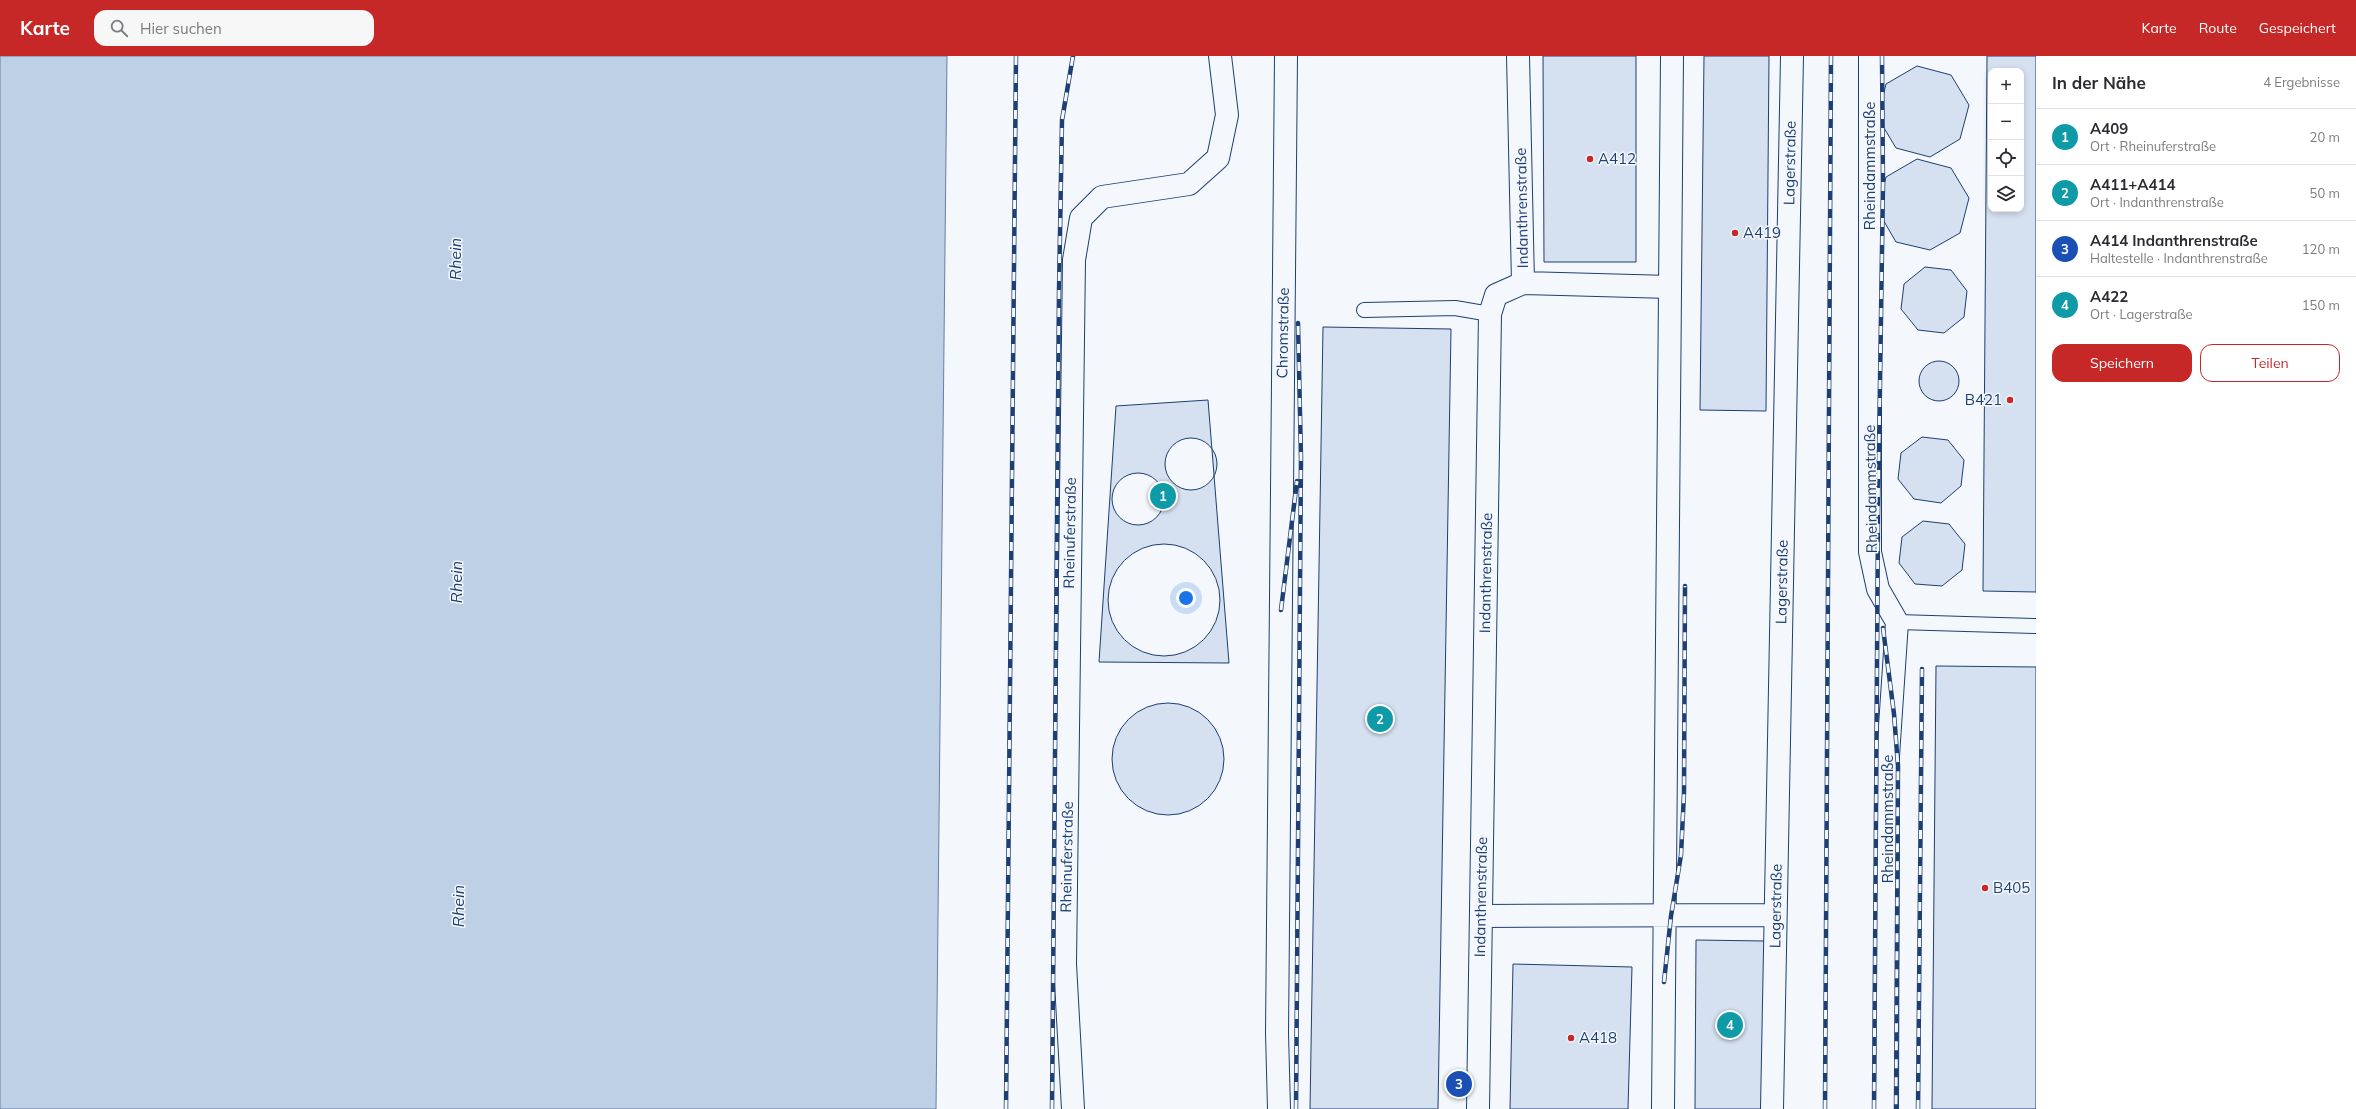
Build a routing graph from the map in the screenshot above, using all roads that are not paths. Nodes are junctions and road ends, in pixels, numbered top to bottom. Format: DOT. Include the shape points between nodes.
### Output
graph roads {
  1 [pos="1220,56"];
  2 [pos="1286,56"];
  3 [pos="1518,56"];
  4 [pos="1672,56"];
  5 [pos="1792,56"];
  6 [pos="1870,56"];
  7 [pos="1523,283"];
  8 [pos="1670,287"];
  9 [pos="1364,310"];
  10 [pos="1490,314"];
  11 [pos="1897,622"];
  12 [pos="2036,626"];
  13 [pos="1481,916"];
  14 [pos="1665,916"];
  15 [pos="1775,916"];
  16 [pos="1073,1109"];
  17 [pos="1278,1109"];
  18 [pos="1478,1109"];
  19 [pos="1663,1109"];
  20 [pos="1772,1109"];
  21 [pos="1886,1109"];
  1 -- 16 [label="street, Rheinuferstraße" via="1227,115 1218,158 1189,184 1102,197 1081,218 1074,260 1065,964"];
  2 -- 17 [label="street, Chromstraße"];
  3 -- 7 [label="street, Indanthrenstraße"];
  4 -- 8 [label="street"];
  5 -- 15 [label="street, Lagerstraße"];
  6 -- 11 [label="street, Rheindammstraße" via="1870,552 1878,589"];
  7 -- 8 [label="street"];
  7 -- 10 [label="street, Indanthrenstraße" via="1496,295"];
  8 -- 14 [label="street"];
  9 -- 10 [label="lane" via="1455,308"];
  10 -- 13 [label="street, Indanthrenstraße"];
  11 -- 12 [label="lane"];
  11 -- 21 [label="street, Rheindammstraße" via="1888,756"];
  13 -- 14 [label="street"];
  13 -- 18 [label="street, Indanthrenstraße"];
  14 -- 15 [label="street"];
  14 -- 19 [label="street"];
  15 -- 20 [label="street, Lagerstraße"];
}
